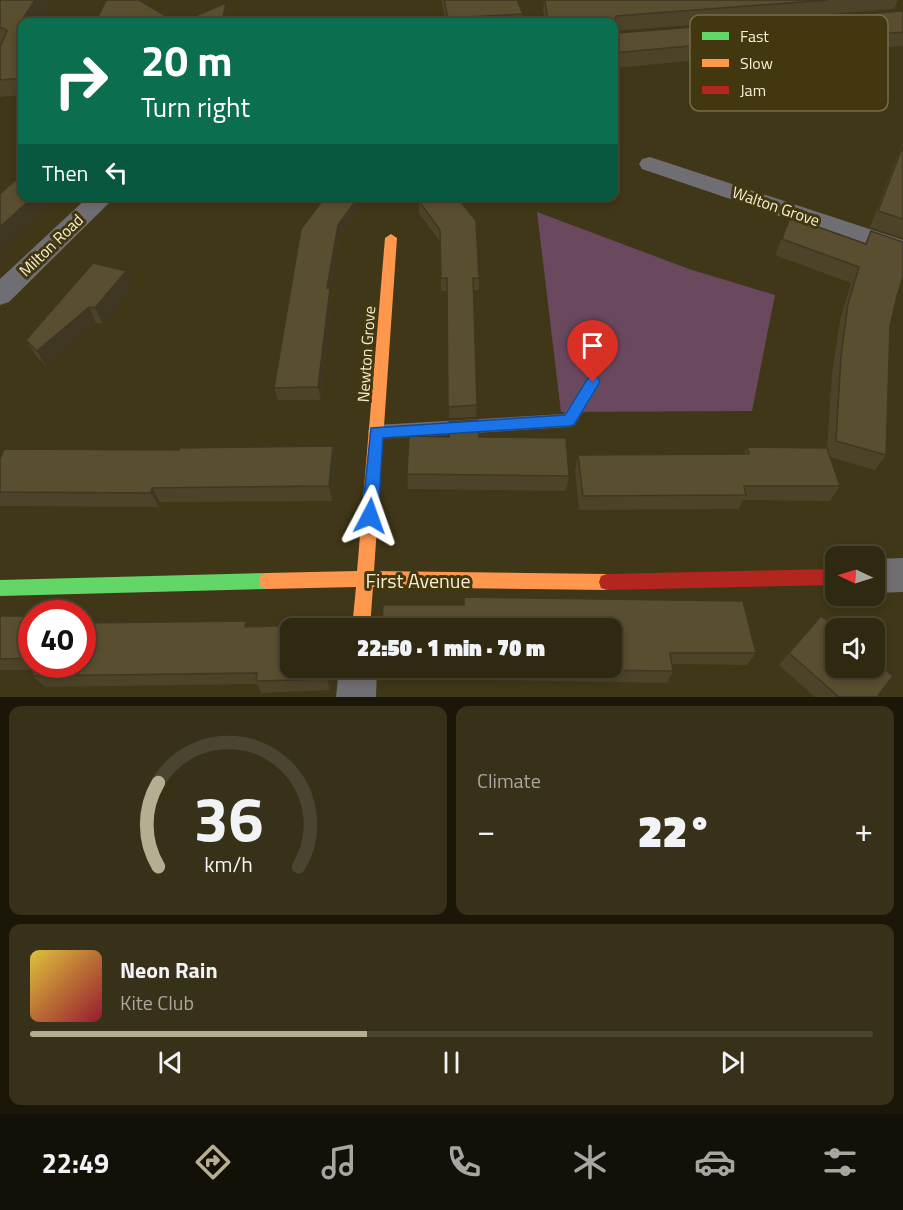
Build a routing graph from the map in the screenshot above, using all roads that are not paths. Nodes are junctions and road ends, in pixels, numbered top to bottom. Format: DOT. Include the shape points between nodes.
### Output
graph roads {
  1 [pos="650,164"];
  2 [pos="98,201"];
  3 [pos="391,238"];
  4 [pos="903,249"];
  5 [pos="0,295"];
  6 [pos="593,382"];
  7 [pos="376,432"];
  8 [pos="903,575"];
  9 [pos="885,576"];
  10 [pos="825,577"];
  11 [pos="365,579"];
  12 [pos="0,588"];
  13 [pos="362,618"];
  14 [pos="357,678"];
  15 [pos="356,697"];
  1 -- 4 [label="street, Walton Grove"];
  2 -- 5 [label="street, Milton Road"];
  3 -- 7 [label="street, Newton Grove"];
  6 -- 7 [label="lane" via="569,420"];
  7 -- 11 [label="street, Newton Grove"];
  8 -- 9 [label="street"];
  10 -- 11 [label="street, First Avenue" via="650,582"];
  11 -- 12 [label="street, First Avenue"];
  11 -- 13 [label="street, Newton Grove"];
  14 -- 15 [label="street"];
}
